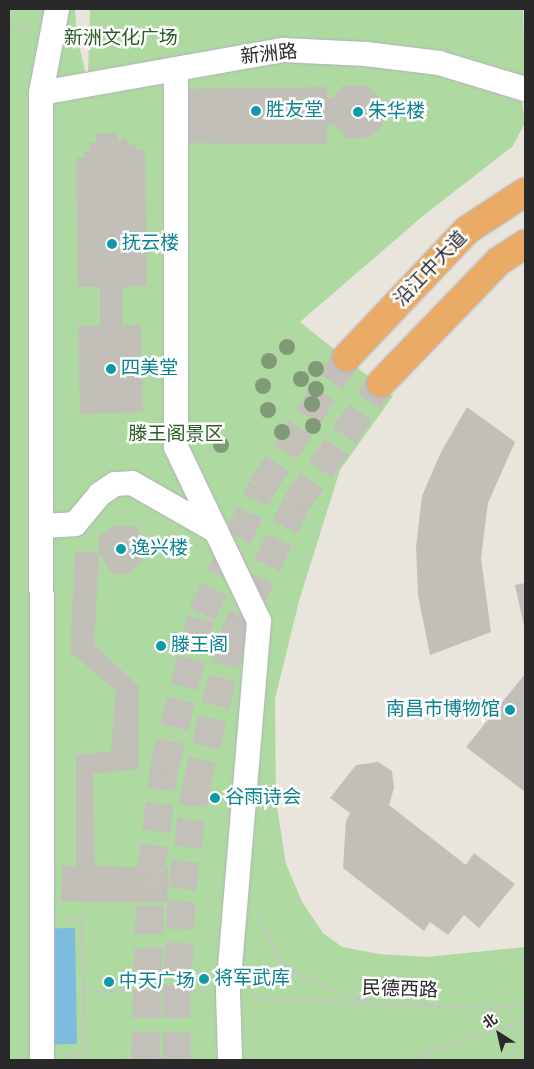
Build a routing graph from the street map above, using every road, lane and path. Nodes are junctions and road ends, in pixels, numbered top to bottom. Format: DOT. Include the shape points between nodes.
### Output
graph roads {
  1 [pos="57,9"];
  2 [pos="176,69"];
  3 [pos="525,89"];
  4 [pos="41,93"];
  5 [pos="525,192"];
  6 [pos="525,244"];
  7 [pos="347,358"];
  8 [pos="381,383"];
  9 [pos="42,526"];
  10 [pos="216,531"];
  11 [pos="255,910"];
  12 [pos="81,920"];
  13 [pos="83,991"];
  14 [pos="228,991"];
  15 [pos="372,1003"];
  16 [pos="525,1003"];
  17 [pos="525,1020"];
  18 [pos="86,1054"];
  19 [pos="42,1060"];
  20 [pos="230,1060"];
  21 [pos="415,1060"];
  1 -- 4 [label="street"];
  2 -- 3 [label="street, 新洲路" via="283,50 366,54 439,63"];
  2 -- 4 [label="street, 新洲路"];
  2 -- 10 [label="street" via="176,448"];
  4 -- 9 [label="street"];
  5 -- 7 [label="highway, 沿江中大道" via="466,230"];
  6 -- 8 [label="highway" via="499,261"];
  9 -- 10 [label="street" via="75,524 100,494 115,484 132,483"];
  9 -- 19 [label="street"];
  10 -- 14 [label="street" via="259,621"];
  11 -- 15 [label="path" via="281,961 302,977"];
  12 -- 13 [label="path"];
  13 -- 14 [label="path, 民德西路"];
  13 -- 18 [label="path"];
  14 -- 15 [label="path, 民德西路" via="274,998"];
  14 -- 20 [label="street"];
  15 -- 16 [label="path, 民德西路" via="496,1008"];
  17 -- 21 [label="path" via="428,1052"];
}
